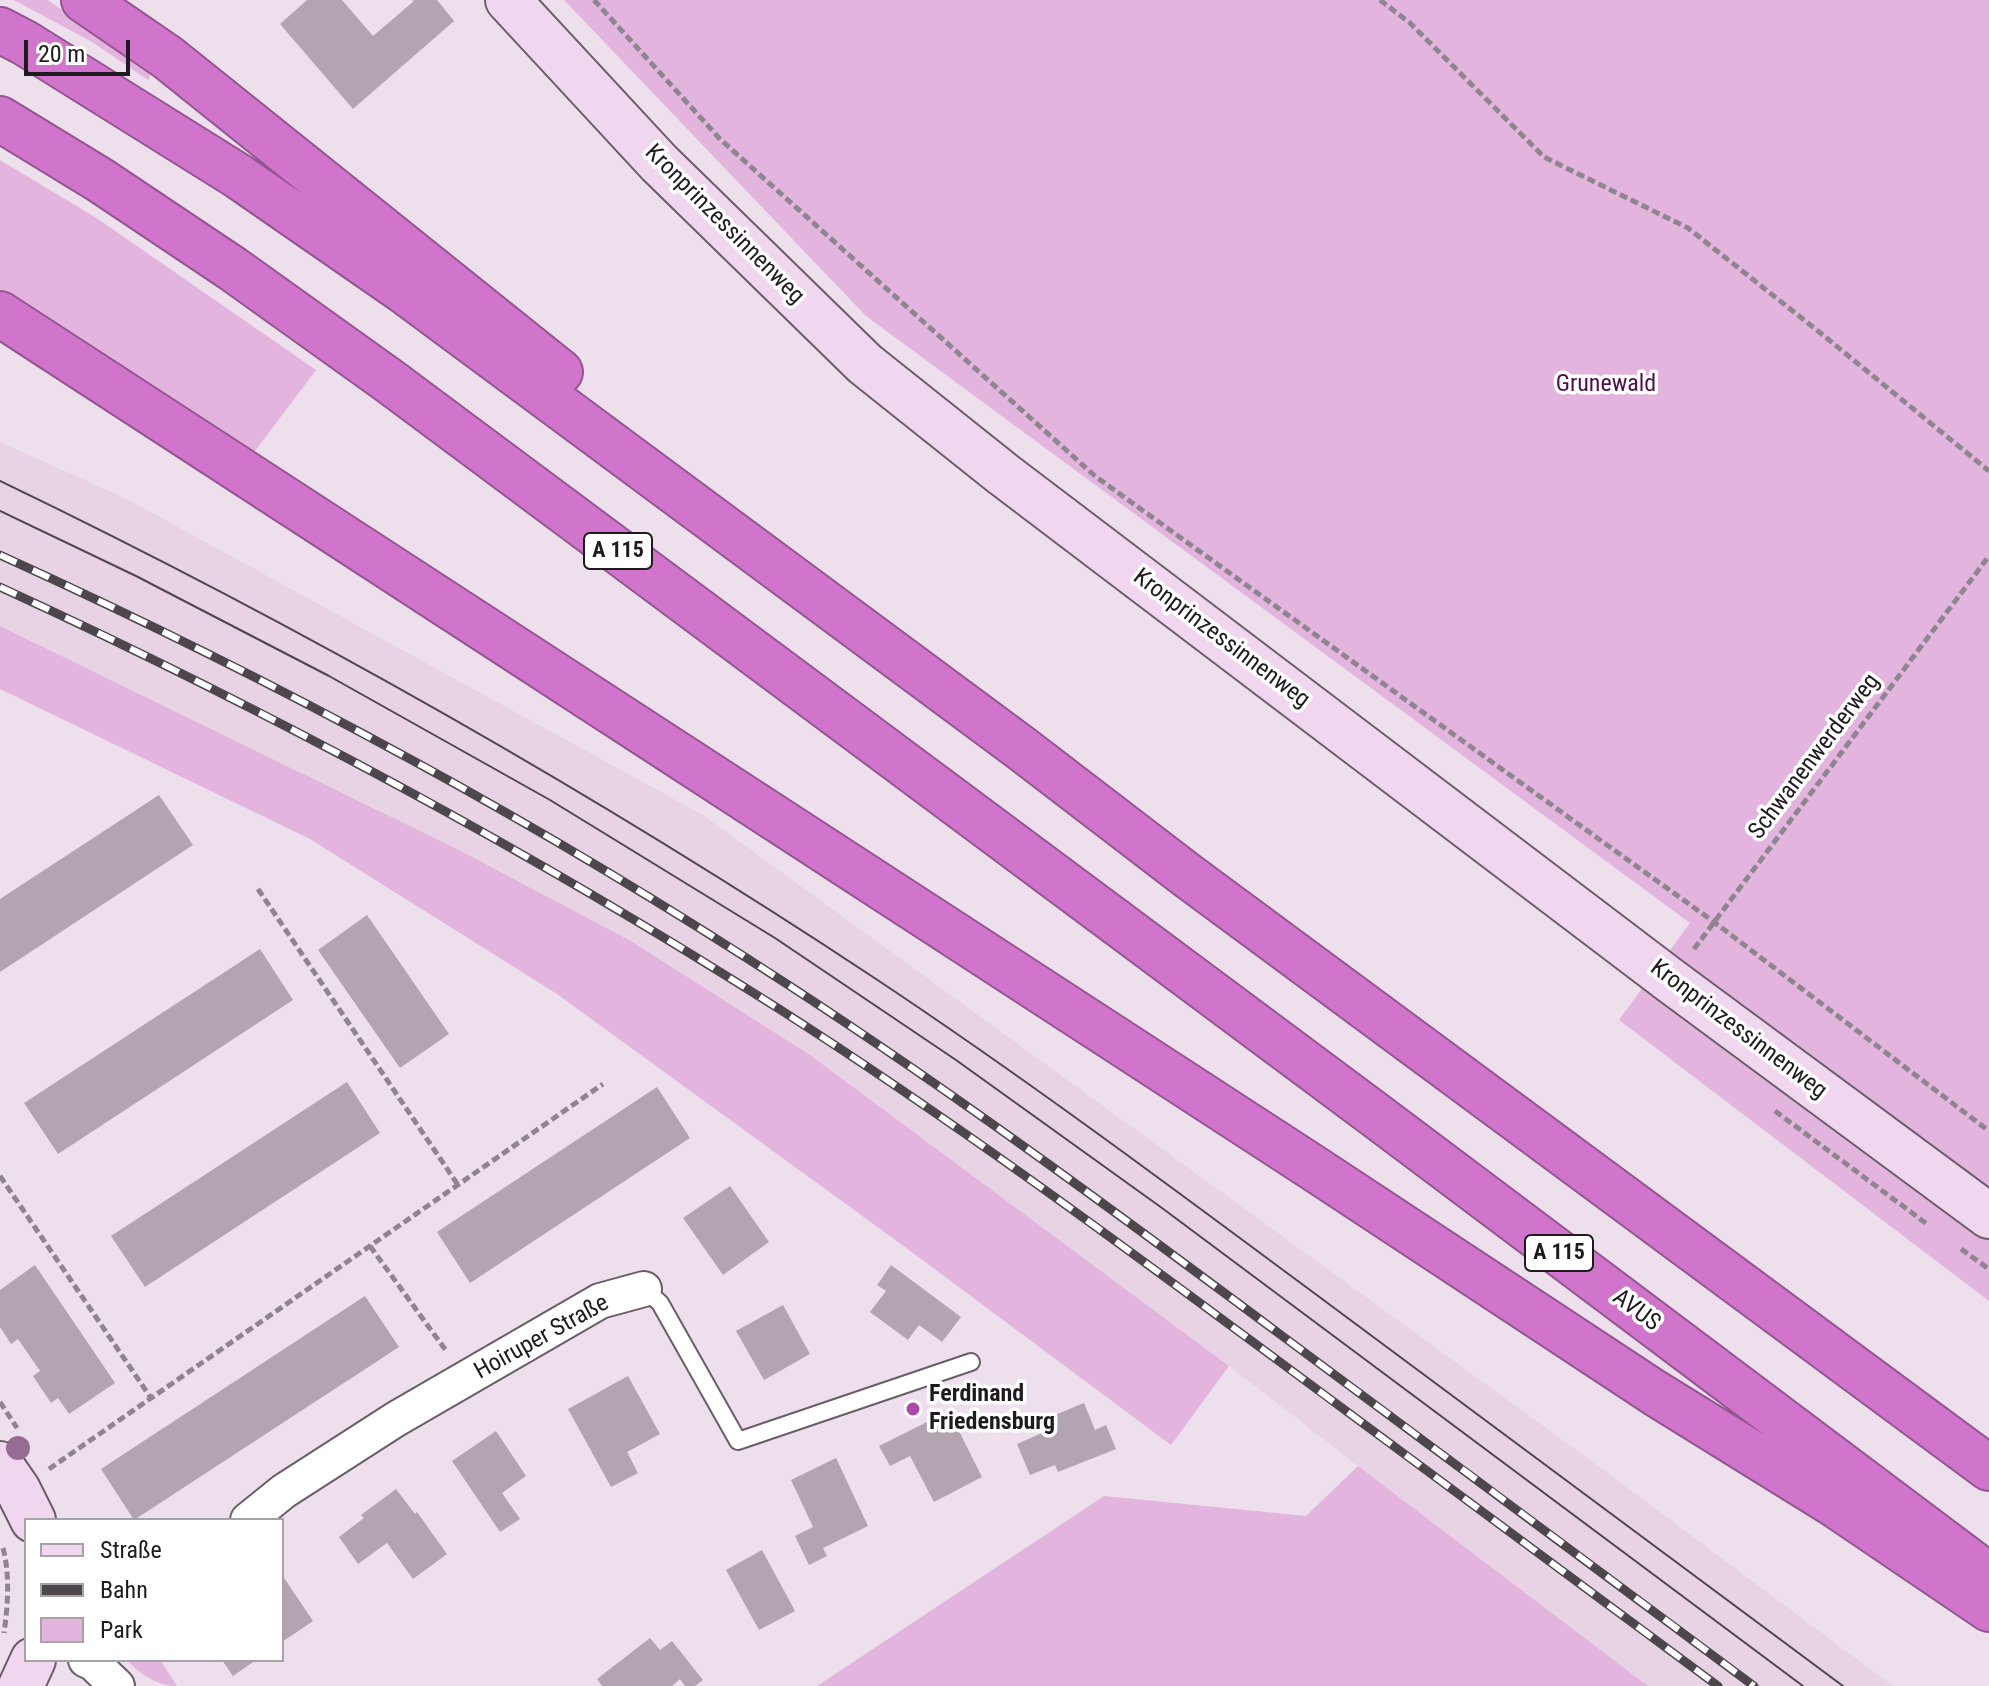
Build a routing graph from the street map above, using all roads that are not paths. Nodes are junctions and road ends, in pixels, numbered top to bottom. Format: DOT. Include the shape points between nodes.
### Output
graph roads {
  1 [pos="84,0"];
  2 [pos="508,0"];
  3 [pos="0,30"];
  4 [pos="0,119"];
  5 [pos="0,314"];
  6 [pos="686,501"];
  7 [pos="1989,1216"];
  8 [pos="644,1289"];
  9 [pos="971,1362"];
  10 [pos="0,1464"];
  11 [pos="1989,1468"];
  12 [pos="250,1518"];
  13 [pos="17,1530"];
  14 [pos="1989,1576"];
  15 [pos="1989,1609"];
  16 [pos="18,1652"];
  17 [pos="92,1662"];
  18 [pos="21,1686"];
  19 [pos="117,1686"];
  1 -- 6 [label="highway" via="179,66 648,444"];
  2 -- 7 [label="street, Kronprinzessinnenweg" via="659,163 865,364 1671,981"];
  3 -- 6 [label="highway" via="238,176 404,291"];
  4 -- 14 [label="highway, AVUS / A 115" via="100,180 325,334"];
  5 -- 15 [label="highway"];
  6 -- 11 [label="highway"];
  8 -- 9 [label="lane, Hoiruper Straße" via="660,1303 738,1441"];
  8 -- 12 [label="street, Hoiruper Straße" via="600,1301 396,1419"];
  10 -- 13 [label="street" via="18,1490"];
  16 -- 18 [label="street"];
  17 -- 19 [label="street"];
}
